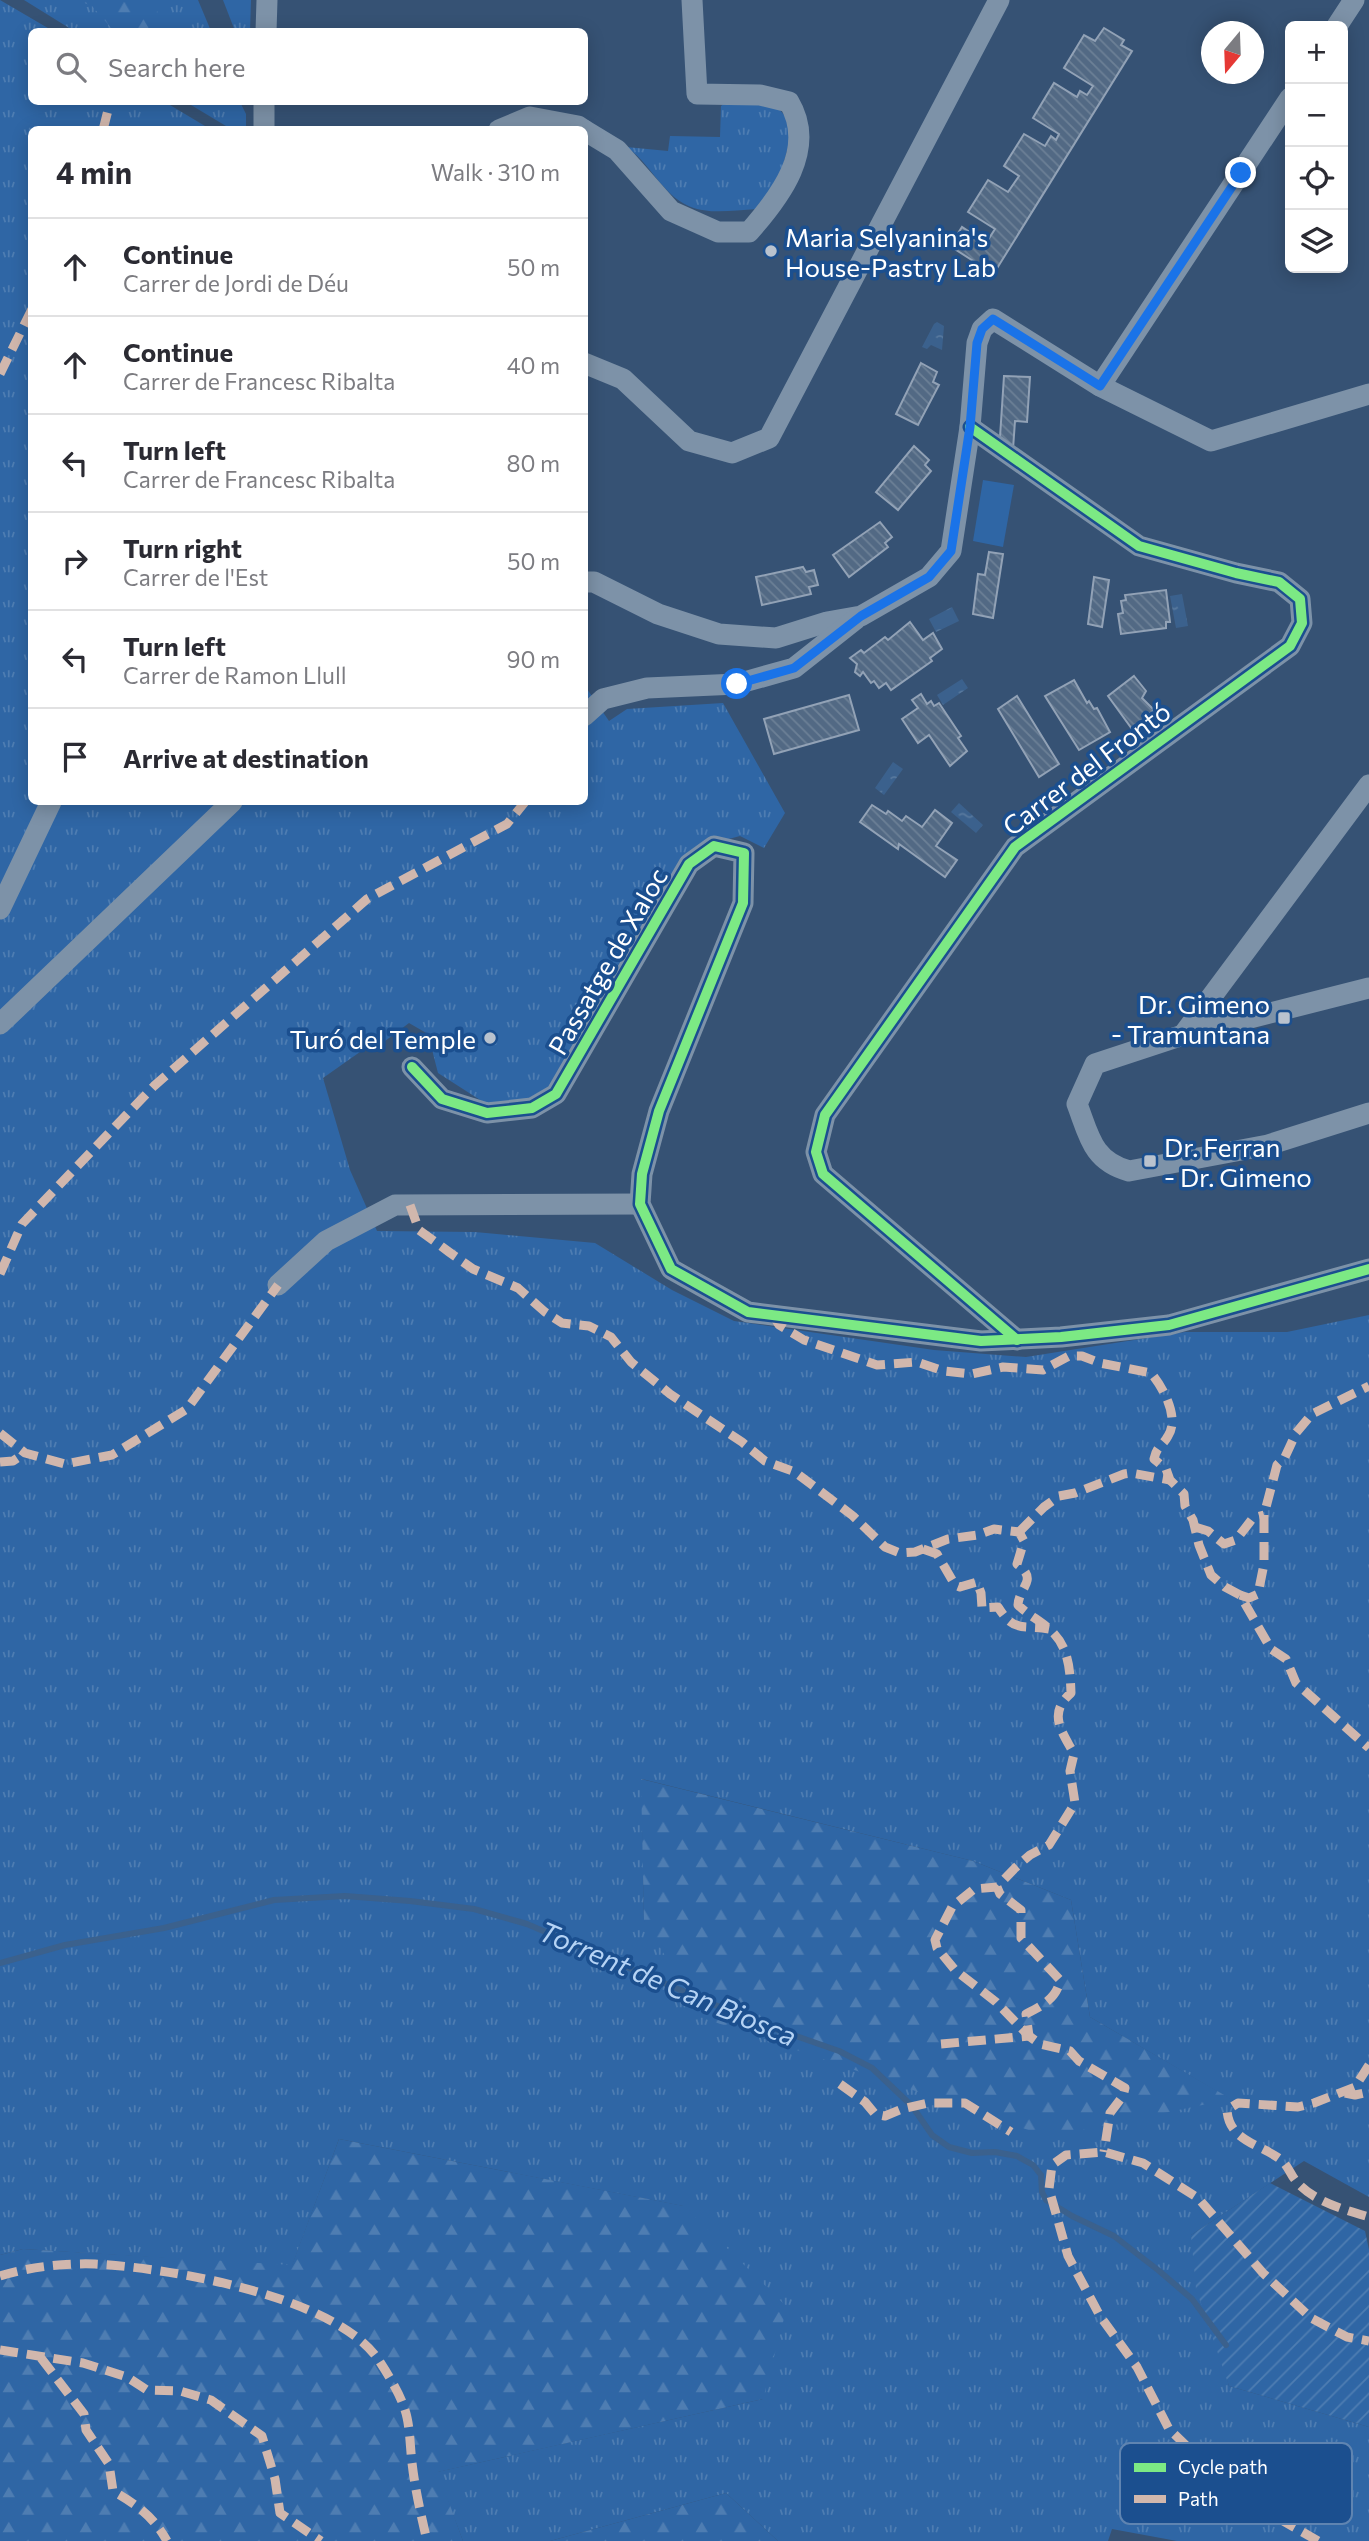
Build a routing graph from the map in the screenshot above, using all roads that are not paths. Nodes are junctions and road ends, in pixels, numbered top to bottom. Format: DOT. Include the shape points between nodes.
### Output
graph roads {
  1 [pos="267,0"];
  2 [pos="692,0"];
  3 [pos="999,0"];
  4 [pos="1354,0"];
  5 [pos="1340,21"];
  6 [pos="266,28"];
  7 [pos="264,105"];
  8 [pos="1285,106"];
  9 [pos="264,126"];
  10 [pos="509,126"];
  11 [pos="579,126"];
  12 [pos="588,132"];
  13 [pos="588,365"];
  14 [pos="1100,386"];
  15 [pos="1369,394"];
  16 [pos="970,427"];
  17 [pos="588,582"];
  18 [pos="861,616"];
  19 [pos="588,712"];
  20 [pos="1369,785"];
  21 [pos="50,805"];
  22 [pos="229,805"];
  23 [pos="0,909"];
  24 [pos="1369,988"];
  25 [pos="0,1024"];
  26 [pos="1183,1035"];
  27 [pos="412,1067"];
  28 [pos="1369,1112"];
  29 [pos="640,1204"];
  30 [pos="1369,1269"];
  31 [pos="278,1285"];
  32 [pos="1017,1340"];
  1 -- 6 [label="street"];
  2 -- 12 [label="street" via="697,94 760,95 789,102 797,115 793,168 775,202 749,232 718,232 671,211 617,150"];
  3 -- 13 [label="street" via="769,438 732,453 689,441 623,379"];
  4 -- 5 [label="street"];
  7 -- 9 [label="street"];
  8 -- 14 [label="street"];
  10 -- 11 [label="street" via="530,117"];
  14 -- 15 [label="street" via="1211,441"];
  14 -- 16 [label="street" via="993,319 982,329 977,343"];
  16 -- 18 [label="street" via="951,551 929,577"];
  16 -- 32 [label="street, Carrer del Frontó" via="1139,546 1279,582 1300,599 1302,623 1290,646 1015,847 825,1115 816,1152 823,1174"];
  17 -- 18 [label="street" via="658,614 719,634 776,638"];
  18 -- 19 [label="street" via="794,668 737,684 647,688 603,699"];
  20 -- 26 [label="street"];
  21 -- 23 [label="street"];
  22 -- 25 [label="street"];
  24 -- 26 [label="street"];
  26 -- 28 [label="street" via="1095,1064 1076,1104 1099,1156 1118,1168 1129,1171 1268,1145"];
  27 -- 29 [label="street, Passatge de Xaloc" via="442,1099 487,1114 532,1108 556,1094 689,864 714,846 744,853 743,903 659,1111 642,1174"];
  29 -- 31 [label="street" via="395,1205 326,1241"];
  29 -- 32 [label="street" via="671,1269 748,1311 981,1341"];
  30 -- 32 [label="street" via="1169,1325"];
}
